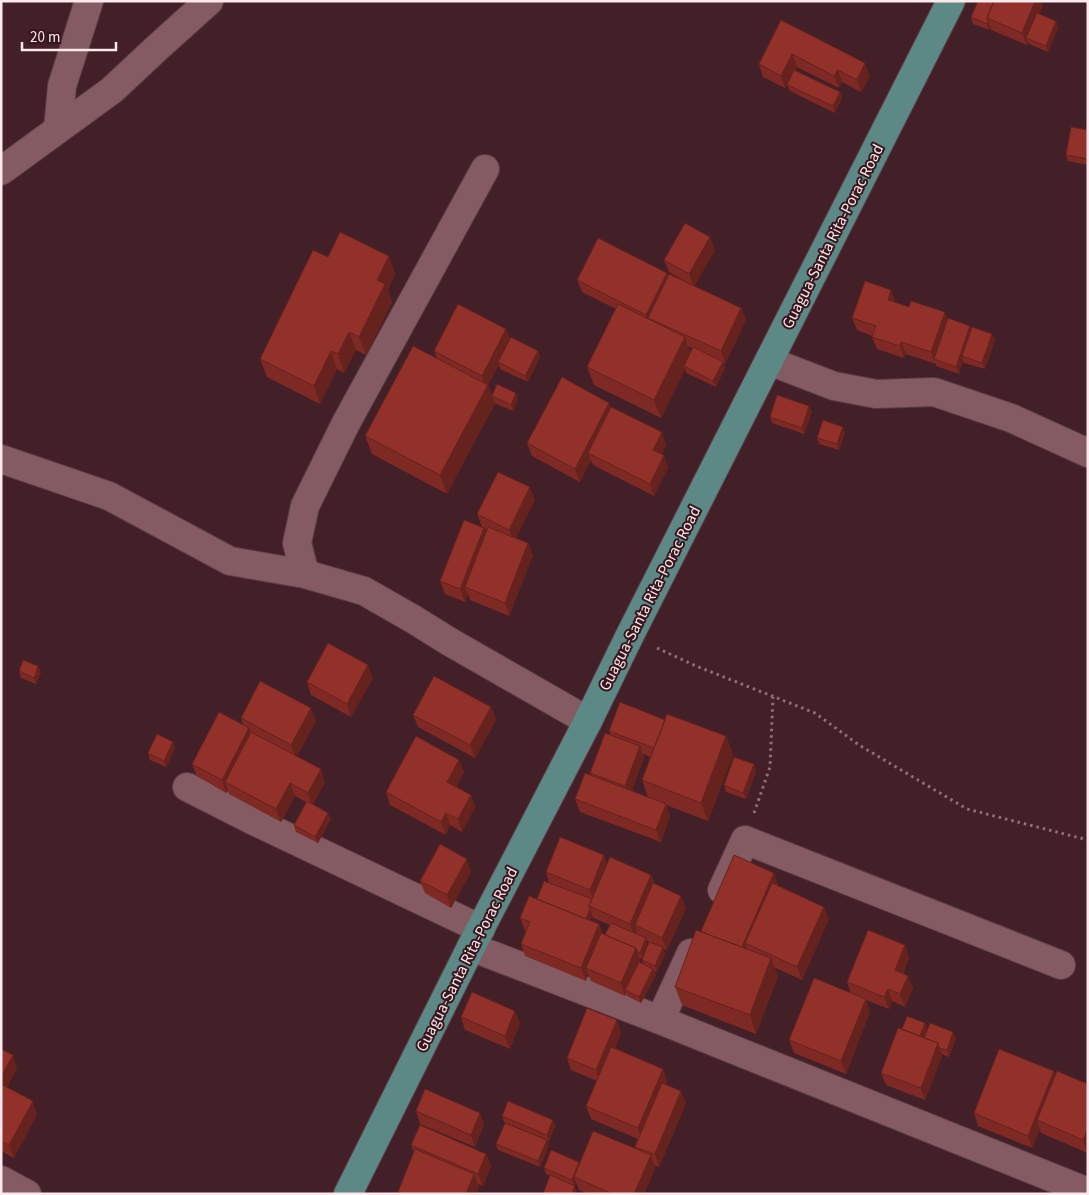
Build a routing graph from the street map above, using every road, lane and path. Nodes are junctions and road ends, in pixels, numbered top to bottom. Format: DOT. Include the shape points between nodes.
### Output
graph roads {
  1 [pos="89,1"];
  2 [pos="209,1"];
  3 [pos="949,2"];
  4 [pos="58,129"];
  5 [pos="485,169"];
  6 [pos="1,171"];
  7 [pos="769,361"];
  8 [pos="1088,453"];
  9 [pos="1,459"];
  10 [pos="305,574"];
  11 [pos="630,635"];
  12 [pos="773,697"];
  13 [pos="588,720"];
  14 [pos="187,787"];
  15 [pos="745,840"];
  16 [pos="1088,840"];
  17 [pos="476,938"];
  18 [pos="1061,965"];
  19 [pos="660,1020"];
  20 [pos="1,1180"];
  21 [pos="1088,1192"];
  22 [pos="27,1194"];
  23 [pos="348,1194"];
  1 -- 4 [label="street" via="62,86"];
  2 -- 4 [label="street" via="112,90"];
  3 -- 7 [label="main road, Guagua-Santa Rita-Porac Road"];
  4 -- 6 [label="street"];
  5 -- 10 [label="street" via="346,423 305,506 297,543"];
  7 -- 8 [label="street" via="834,386 876,394 934,392 1010,418"];
  7 -- 11 [label="main road, Guagua-Santa Rita-Porac Road"];
  9 -- 10 [label="street" via="109,496 230,560"];
  10 -- 13 [label="street" via="364,591"];
  11 -- 12 [label="path"];
  11 -- 13 [label="main road, Guagua-Santa Rita-Porac Road"];
  12 -- 15 [label="path" via="770,767"];
  12 -- 16 [label="path" via="815,713 859,745 967,809"];
  13 -- 17 [label="main road, Guagua-Santa Rita-Porac Road"];
  14 -- 17 [label="street"];
  15 -- 18 [label="street"];
  15 -- 19 [label="street"];
  17 -- 19 [label="street"];
  17 -- 23 [label="main road, Guagua-Santa Rita-Porac Road"];
  19 -- 21 [label="street"];
  20 -- 22 [label="street"];
}
